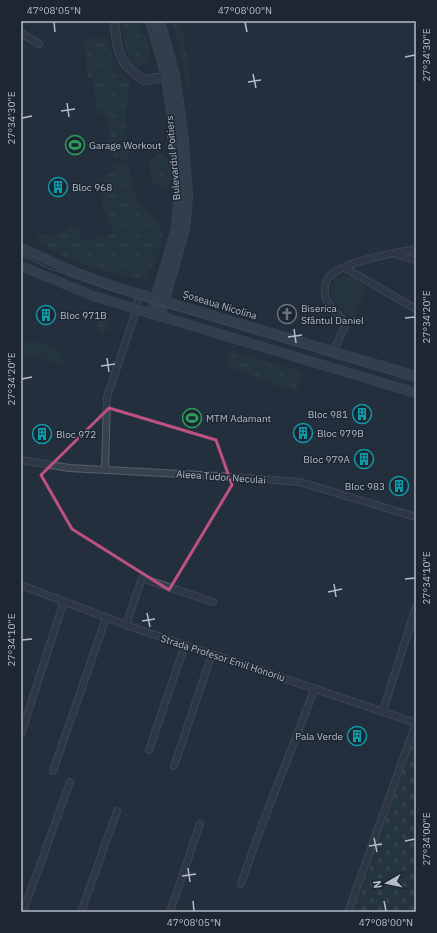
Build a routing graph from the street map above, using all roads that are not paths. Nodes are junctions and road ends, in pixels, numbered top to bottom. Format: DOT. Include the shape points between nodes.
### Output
graph roads {
  1 [pos="114,21"];
  2 [pos="150,21"];
  3 [pos="160,21"];
  4 [pos="21,33"];
  5 [pos="39,44"];
  6 [pos="170,76"];
  7 [pos="21,248"];
  8 [pos="416,249"];
  9 [pos="393,253"];
  10 [pos="416,260"];
  11 [pos="21,266"];
  12 [pos="345,268"];
  13 [pos="140,294"];
  14 [pos="160,299"];
  15 [pos="136,309"];
  16 [pos="416,309"];
  17 [pos="156,316"];
  18 [pos="333,351"];
  19 [pos="416,376"];
  20 [pos="416,393"];
  21 [pos="21,461"];
  22 [pos="105,470"];
  23 [pos="416,517"];
  24 [pos="21,585"];
  25 [pos="64,602"];
  26 [pos="213,602"];
  27 [pos="416,607"];
  28 [pos="106,618"];
  29 [pos="126,625"];
  30 [pos="184,645"];
  31 [pos="212,654"];
  32 [pos="315,688"];
  33 [pos="383,711"];
  34 [pos="21,734"];
  35 [pos="149,750"];
  36 [pos="174,766"];
  37 [pos="53,771"];
  38 [pos="70,782"];
  39 [pos="117,811"];
  40 [pos="200,824"];
  41 [pos="241,884"];
  42 [pos="23,912"];
  43 [pos="81,912"];
  44 [pos="170,912"];
  45 [pos="348,912"];
  1 -- 6 [label="street" via="125,65 144,80"];
  2 -- 6 [label="main road, Bulevardul Poitiers"];
  3 -- 6 [label="main road, Bulevardul Poitiers"];
  4 -- 5 [label="street"];
  6 -- 14 [label="main road, Bulevardul Poitiers" via="183,138 188,203 185,228"];
  7 -- 13 [label="main road, Șoseaua Nicolina" via="77,273"];
  8 -- 9 [label="street"];
  9 -- 10 [label="street"];
  9 -- 12 [label="street"];
  11 -- 15 [label="main road" via="73,289"];
  12 -- 16 [label="street"];
  12 -- 18 [label="street" via="332,273 325,287 325,297 330,306 342,316 346,325"];
  13 -- 14 [label="main road, Șoseaua Nicolina"];
  13 -- 15 [label="street"];
  14 -- 17 [label="main road, Bulevardul Poitiers"];
  14 -- 18 [label="main road, Șoseaua Nicolina"];
  15 -- 17 [label="main road"];
  15 -- 22 [label="street" via="107,397"];
  17 -- 20 [label="main road"];
  18 -- 19 [label="main road, Șoseaua Nicolina"];
  21 -- 22 [label="street, Aleea Tudor Neculai"];
  22 -- 23 [label="street, Aleea Tudor Neculai" via="300,482"];
  24 -- 25 [label="street, Strada Profesor Emil Honoriu"];
  25 -- 28 [label="street, Strada Profesor Emil Honoriu"];
  25 -- 34 [label="street"];
  26 -- 29 [label="street" via="142,578"];
  27 -- 33 [label="street"];
  28 -- 29 [label="street, Strada Profesor Emil Honoriu"];
  28 -- 37 [label="street"];
  29 -- 30 [label="street, Strada Profesor Emil Honoriu"];
  30 -- 31 [label="street, Strada Profesor Emil Honoriu"];
  30 -- 35 [label="street"];
  31 -- 32 [label="street, Strada Profesor Emil Honoriu"];
  31 -- 36 [label="street"];
  32 -- 33 [label="street, Strada Profesor Emil Honoriu"];
  32 -- 41 [label="street" via="258,833"];
  33 -- 45 [label="street, Strada Profesor Emil Honoriu" via="416,723"];
  38 -- 42 [label="street"];
  39 -- 43 [label="street"];
  40 -- 44 [label="street"];
}
